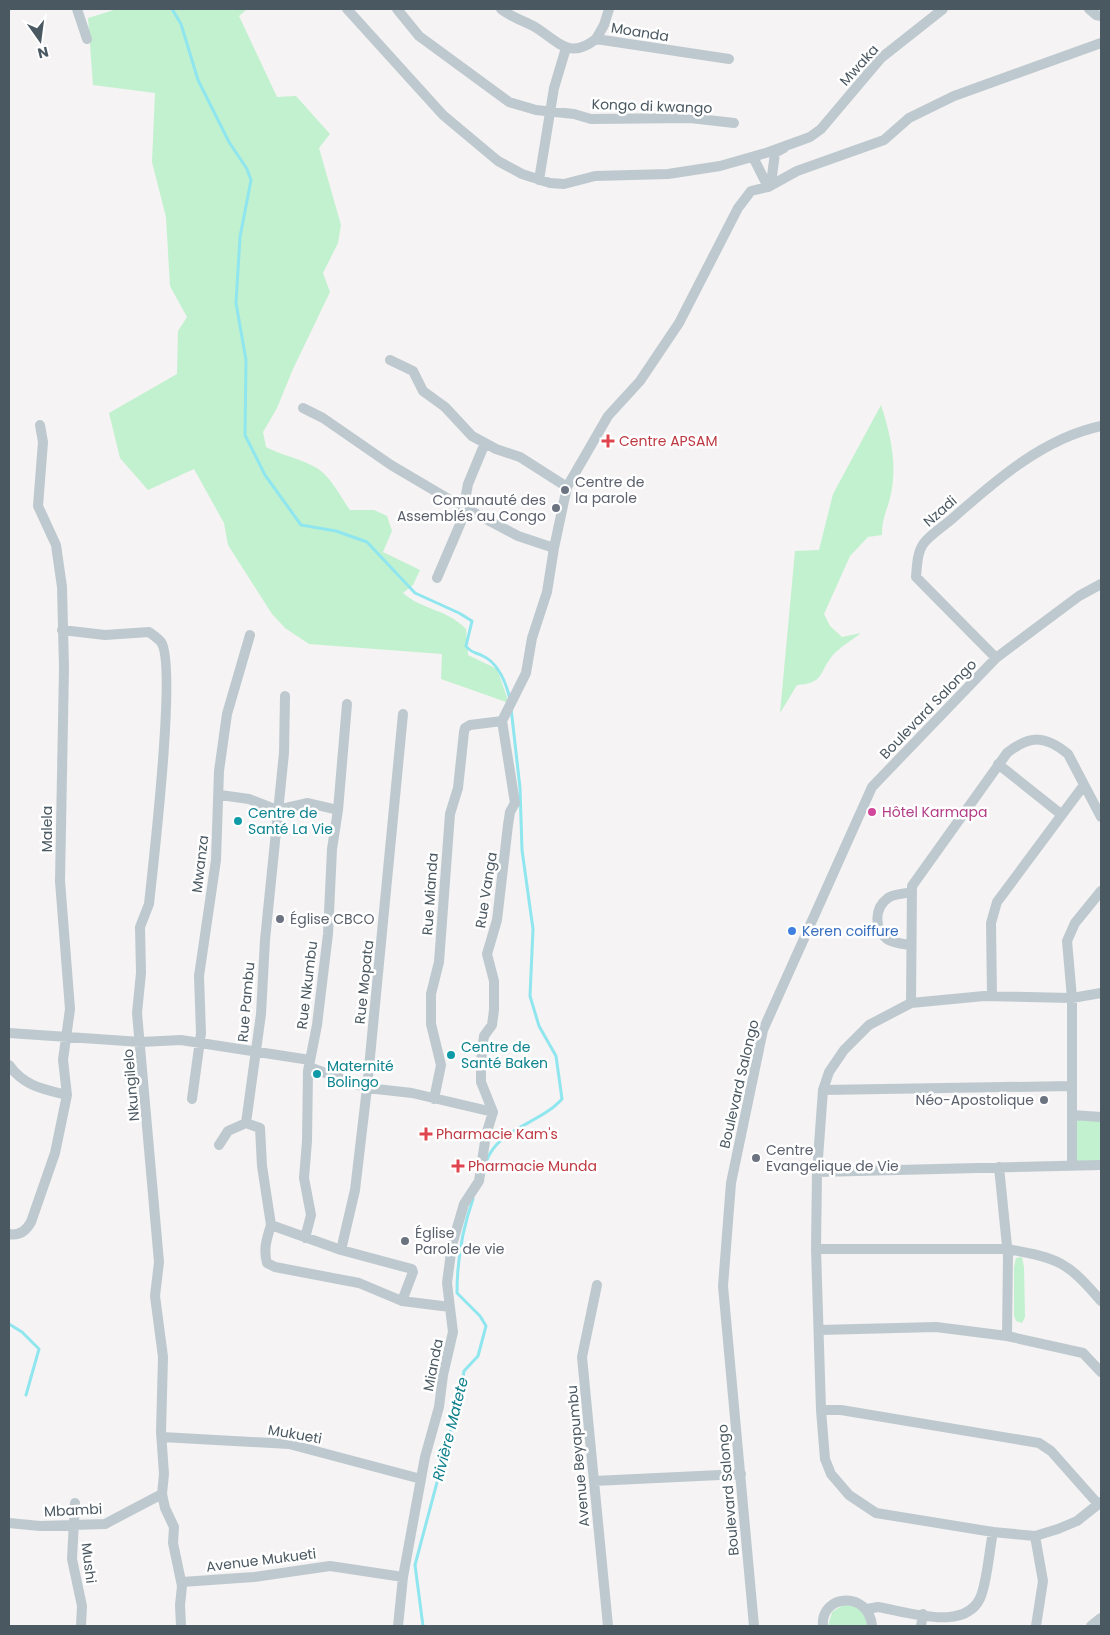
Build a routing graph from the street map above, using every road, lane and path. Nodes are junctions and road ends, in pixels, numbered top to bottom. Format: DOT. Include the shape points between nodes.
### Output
graph roads {
  1 [pos="77,9"];
  2 [pos="347,9"];
  3 [pos="397,9"];
  4 [pos="501,9"];
  5 [pos="609,9"];
  6 [pos="943,9"];
  7 [pos="1089,9"];
  8 [pos="1101,16"];
  9 [pos="87,39"];
  10 [pos="596,39"];
  11 [pos="1101,43"];
  12 [pos="566,48"];
  13 [pos="728,60"];
  14 [pos="552,110"];
  15 [pos="734,123"];
  16 [pos="798,139"];
  17 [pos="753,157"];
  18 [pos="539,180"];
  19 [pos="768,187"];
  20 [pos="390,360"];
  21 [pos="303,408"];
  22 [pos="40,425"];
  23 [pos="1101,426"];
  24 [pos="485,443"];
  25 [pos="567,487"];
  26 [pos="463,506"];
  27 [pos="554,548"];
  28 [pos="437,578"];
  29 [pos="1100,587"];
  30 [pos="62,630"];
  31 [pos="250,635"];
  32 [pos="996,658"];
  33 [pos="285,696"];
  34 [pos="347,704"];
  35 [pos="403,714"];
  36 [pos="502,722"];
  37 [pos="998,764"];
  38 [pos="1084,785"];
  39 [pos="220,795"];
  40 [pos="277,810"];
  41 [pos="338,810"];
  42 [pos="1062,815"];
  43 [pos="1101,817"];
  44 [pos="1101,891"];
  45 [pos="911,892"];
  46 [pos="910,945"];
  47 [pos="1101,993"];
  48 [pos="992,996"];
  49 [pos="1072,998"];
  50 [pos="911,1003"];
  51 [pos="9,1033"];
  52 [pos="65,1037"];
  53 [pos="141,1042"];
  54 [pos="199,1043"];
  55 [pos="255,1050"];
  56 [pos="309,1063"];
  57 [pos="9,1065"];
  58 [pos="1072,1086"];
  59 [pos="367,1088"];
  60 [pos="823,1090"];
  61 [pos="66,1095"];
  62 [pos="192,1099"];
  63 [pos="434,1099"];
  64 [pos="493,1112"];
  65 [pos="1072,1115"];
  66 [pos="1101,1116"];
  67 [pos="246,1123"];
  68 [pos="219,1145"];
  69 [pos="1101,1165"];
  70 [pos="1072,1166"];
  71 [pos="999,1167"];
  72 [pos="817,1172"];
  73 [pos="271,1225"];
  74 [pos="9,1234"];
  75 [pos="305,1238"];
  76 [pos="816,1249"];
  77 [pos="1006,1249"];
  78 [pos="341,1250"];
  79 [pos="597,1285"];
  80 [pos="402,1301"];
  81 [pos="1101,1301"];
  82 [pos="450,1307"];
  83 [pos="819,1330"];
  84 [pos="1007,1336"];
  85 [pos="1100,1368"];
  86 [pos="821,1410"];
  87 [pos="162,1437"];
  88 [pos="741,1474"];
  89 [pos="422,1478"];
  90 [pos="594,1481"];
  91 [pos="162,1494"];
  92 [pos="75,1503"];
  93 [pos="1100,1503"];
  94 [pos="9,1523"];
  95 [pos="73,1525"];
  96 [pos="993,1532"];
  97 [pos="1035,1536"];
  98 [pos="403,1577"];
  99 [pos="182,1582"];
  100 [pos="867,1609"];
  101 [pos="923,1614"];
  102 [pos="1101,1618"];
  103 [pos="81,1626"];
  104 [pos="181,1626"];
  105 [pos="398,1626"];
  106 [pos="608,1626"];
  107 [pos="754,1626"];
  108 [pos="823,1626"];
  109 [pos="872,1626"];
  110 [pos="921,1626"];
  111 [pos="1036,1626"];
  112 [pos="1091,1626"];
  1 -- 9 [label="street"];
  2 -- 18 [label="street" via="443,115 498,162"];
  3 -- 14 [label="street, Kongo di kwango" via="419,36 499,97 536,110"];
  4 -- 12 [label="street"];
  5 -- 10 [label="street"];
  6 -- 16 [label="street, Mwaka" via="881,58 821,129"];
  7 -- 8 [label="street"];
  10 -- 12 [label="street, Moanda" via="584,48"];
  10 -- 13 [label="street, Moanda"];
  11 -- 19 [label="street" via="954,96 909,118 884,140 797,171"];
  12 -- 14 [label="street" via="555,82"];
  14 -- 15 [label="street, Kongo di kwango" via="591,119 690,118"];
  14 -- 18 [label="street"];
  16 -- 17 [label="street"];
  16 -- 19 [label="street" via="775,153"];
  17 -- 18 [label="street" via="668,174 595,176 564,184"];
  17 -- 19 [label="street"];
  19 -- 25 [label="street" via="751,191 738,208 679,323 640,380 608,416"];
  20 -- 24 [label="street" via="413,371 423,391 445,407 472,436"];
  21 -- 26 [label="street" via="324,418 391,466"];
  22 -- 30 [label="street, Malela" via="43,442 38,506 56,545 62,587"];
  23 -- 32 [label="street, Nzadi" via="1077,431 1042,450 990,485 923,544 916,577"];
  24 -- 25 [label="street" via="520,457"];
  24 -- 26 [label="street" via="468,484"];
  25 -- 27 [label="street"];
  26 -- 27 [label="street" via="518,536"];
  26 -- 28 [label="street" via="460,522"];
  27 -- 36 [label="street" via="548,592 532,638 526,673"];
  29 -- 32 [label="street, Boulevard Salongo" via="1050,617"];
  30 -- 52 [label="street, Malela" via="60,881 70,1008"];
  30 -- 53 [label="street, Nkungilelo" via="105,635 149,632 161,642 165,656 167,706 154,861 149,904 140,927 138,1013"];
  31 -- 39 [label="street, Mwanza" via="228,714 219,771"];
  32 -- 88 [label="street, Boulevard Salongo" via="872,787 763,1030 731,1183 723,1286"];
  33 -- 40 [label="street, Rue Pambu" via="284,753"];
  34 -- 41 [label="street, Rue Nkumbu"];
  35 -- 59 [label="street, Rue Mopata"];
  36 -- 63 [label="street, Rue Mianda" via="470,725 464,732 459,780 450,814 439,962 431,994 431,1024 441,1065"];
  36 -- 64 [label="street, Rue Vanga" via="515,802 509,819 497,920 487,954 495,999 492,1025 484,1036 481,1082"];
  37 -- 38 [label="street" via="1016,746 1040,739 1051,742 1068,754"];
  37 -- 42 [label="street"];
  37 -- 45 [label="street" via="916,878"];
  38 -- 42 [label="street"];
  38 -- 43 [label="street"];
  39 -- 40 [label="street" via="249,799"];
  39 -- 54 [label="street, Mwanza" via="216,860 199,976"];
  40 -- 41 [label="street" via="308,803"];
  40 -- 55 [label="street, Rue Pambu" via="261,1014"];
  41 -- 56 [label="street, Rue Nkumbu" via="317,1025"];
  42 -- 48 [label="street" via="992,913"];
  44 -- 49 [label="street" via="1075,923 1067,941"];
  45 -- 46 [label="street"];
  45 -- 46 [label="street" via="889,897 877,914 877,926 883,935"];
  46 -- 50 [label="street"];
  47 -- 49 [label="street"];
  48 -- 49 [label="street"];
  48 -- 50 [label="street"];
  49 -- 58 [label="street"];
  50 -- 60 [label="street" via="869,1025 844,1050 829,1072"];
  51 -- 52 [label="street"];
  52 -- 53 [label="street"];
  52 -- 61 [label="street, Malela"];
  53 -- 54 [label="street" via="166,1039"];
  53 -- 87 [label="street, Nkungilelo" via="159,1262 155,1296 163,1357"];
  54 -- 55 [label="street"];
  54 -- 62 [label="street, Mwanza"];
  55 -- 56 [label="street"];
  55 -- 67 [label="street, Rue Pambu"];
  56 -- 59 [label="street"];
  56 -- 75 [label="street, Rue Nkumbu" via="304,1178 311,1215"];
  57 -- 61 [label="street" via="18,1078"];
  58 -- 60 [label="street"];
  58 -- 65 [label="street"];
  59 -- 63 [label="street"];
  59 -- 78 [label="street, Rue Mopata" via="356,1182"];
  60 -- 72 [label="street"];
  61 -- 74 [label="street, Malela" via="55,1153 37,1207 27,1230"];
  63 -- 64 [label="street"];
  64 -- 82 [label="street, Mianda" via="479,1181 464,1204 452,1245 447,1283"];
  65 -- 66 [label="street"];
  65 -- 70 [label="street"];
  67 -- 68 [label="street" via="228,1131"];
  67 -- 73 [label="street" via="260,1128"];
  69 -- 70 [label="street"];
  70 -- 71 [label="street"];
  71 -- 72 [label="street"];
  71 -- 77 [label="street"];
  72 -- 76 [label="street"];
  73 -- 75 [label="street"];
  73 -- 80 [label="street" via="265,1246 267,1263 359,1283"];
  75 -- 78 [label="street"];
  76 -- 77 [label="street"];
  76 -- 83 [label="street"];
  77 -- 81 [label="street" via="1054,1258 1083,1280"];
  77 -- 84 [label="street"];
  78 -- 80 [label="street" via="412,1269"];
  79 -- 90 [label="street, Avenue Beyapumbu" via="582,1357"];
  80 -- 82 [label="street"];
  82 -- 89 [label="street, Mianda" via="453,1332"];
  83 -- 84 [label="street" via="936,1327"];
  83 -- 86 [label="street"];
  84 -- 85 [label="street" via="1082,1353"];
  86 -- 93 [label="street" via="840,1410 1039,1443 1051,1451"];
  86 -- 96 [label="street" via="825,1459 831,1474 860,1504 876,1513"];
  87 -- 89 [label="street, Mukueti" via="289,1444"];
  87 -- 91 [label="street, Nkungilelo"];
  88 -- 90 [label="street"];
  88 -- 107 [label="street, Boulevard Salongo"];
  89 -- 98 [label="street, Mianda"];
  90 -- 106 [label="street, Avenue Beyapumbu"];
  91 -- 95 [label="street, Mbambi" via="105,1524"];
  91 -- 99 [label="street, Nkungilelo" via="174,1526 173,1543"];
  92 -- 95 [label="street, Mushi"];
  93 -- 97 [label="street" via="1077,1521"];
  94 -- 95 [label="street, Mbambi"];
  95 -- 103 [label="street, Mushi" via="72,1559 82,1606"];
  96 -- 97 [label="street"];
  96 -- 101 [label="street" via="982,1594 975,1607 957,1618"];
  97 -- 111 [label="street" via="1043,1581"];
  98 -- 99 [label="street, Avenue Mukueti" via="330,1566 254,1577"];
  98 -- 105 [label="street, Mianda"];
  99 -- 104 [label="street, Nkungilelo"];
  100 -- 101 [label="street" via="878,1607"];
  100 -- 108 [label="street" via="850,1600 840,1601 826,1612"];
  100 -- 109 [label="street"];
  101 -- 110 [label="street"];
  102 -- 112 [label="street"];
}
